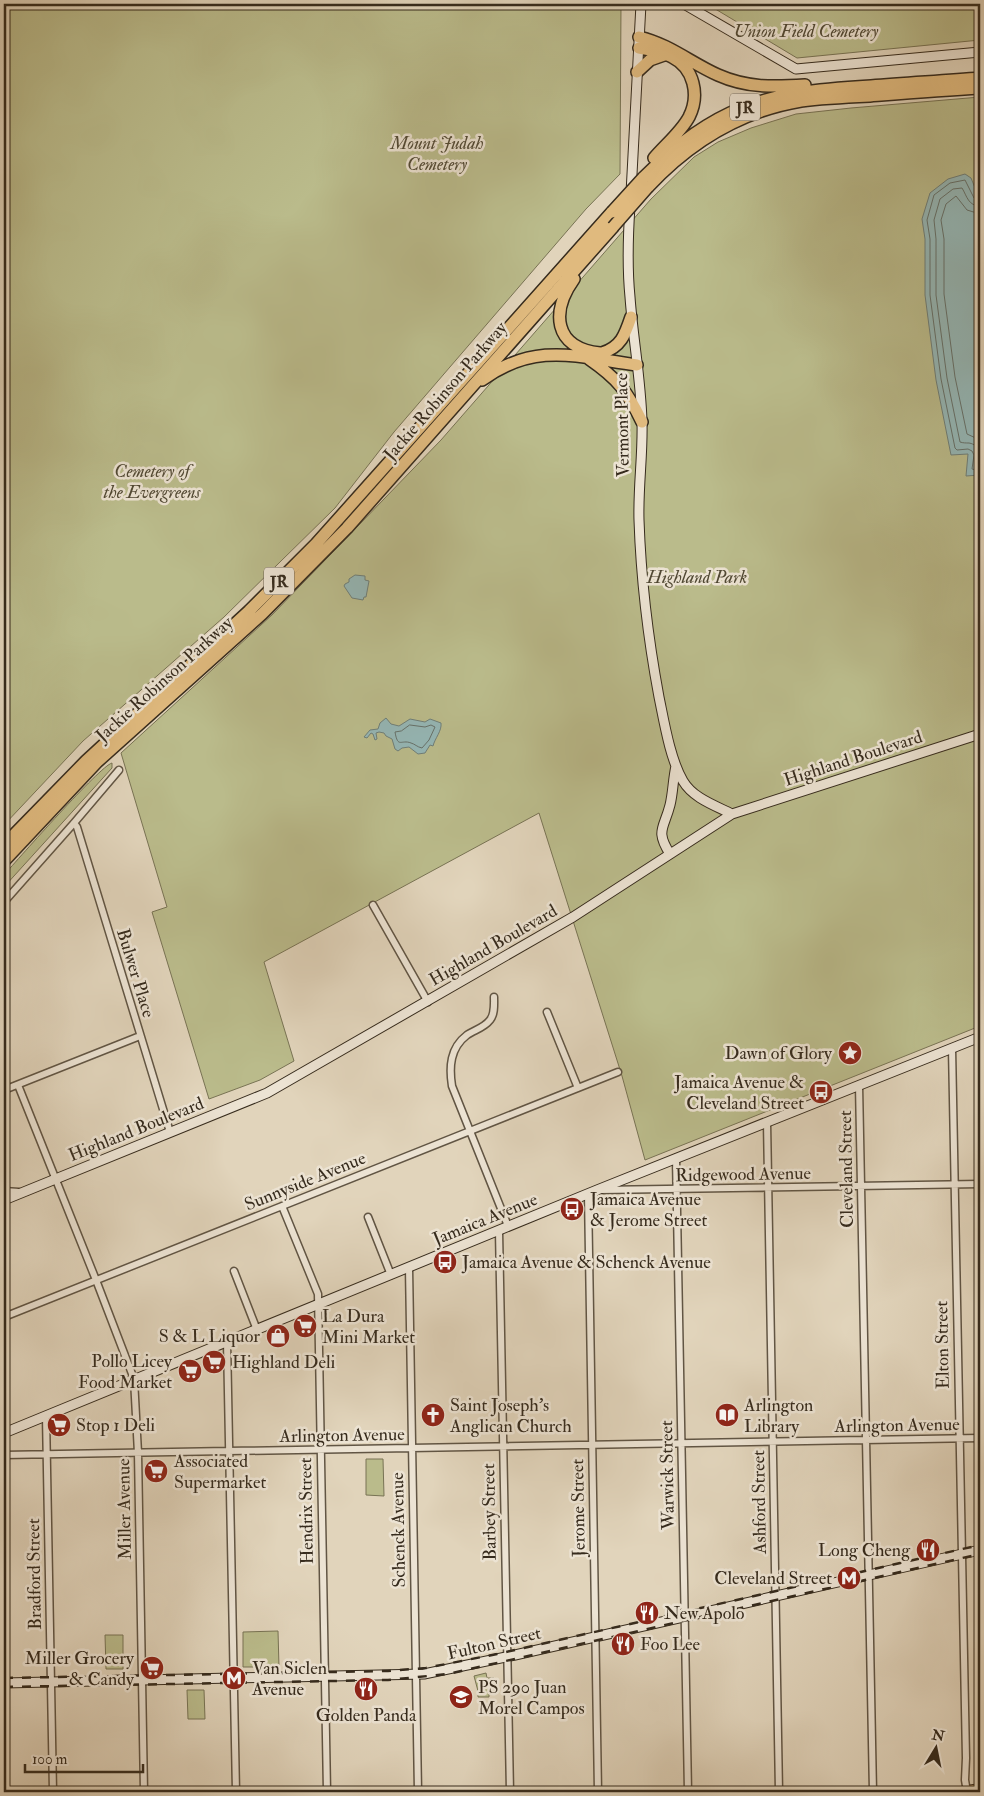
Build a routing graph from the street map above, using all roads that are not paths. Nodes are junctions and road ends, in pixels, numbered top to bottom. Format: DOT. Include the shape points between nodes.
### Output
graph roads {
  1 [pos="641,4"];
  2 [pos="684,4"];
  3 [pos="639,42"];
  4 [pos="980,52"];
  5 [pos="667,54"];
  6 [pos="637,72"];
  7 [pos="980,78"];
  8 [pos="869,86"];
  9 [pos="980,88"];
  10 [pos="645,183"];
  11 [pos="592,251"];
  12 [pos="632,317"];
  13 [pos="602,353"];
  14 [pos="587,358"];
  15 [pos="637,361"];
  16 [pos="465,393"];
  17 [pos="642,422"];
  18 [pos="980,734"];
  19 [pos="676,766"];
  20 [pos="119,770"];
  21 [pos="732,814"];
  22 [pos="74,823"];
  23 [pos="4,845"];
  24 [pos="670,854"];
  25 [pos="4,861"];
  26 [pos="4,902"];
  27 [pos="373,905"];
  28 [pos="494,997"];
  29 [pos="428,1002"];
  30 [pos="547,1012"];
  31 [pos="140,1036"];
  32 [pos="980,1037"];
  33 [pos="952,1048"];
  34 [pos="618,1072"];
  35 [pos="18,1085"];
  36 [pos="859,1086"];
  37 [pos="578,1088"];
  38 [pos="4,1090"];
  39 [pos="767,1122"];
  40 [pos="470,1131"];
  41 [pos="170,1132"];
  42 [pos="676,1158"];
  43 [pos="56,1180"];
  44 [pos="980,1184"];
  45 [pos="954,1185"];
  46 [pos="861,1186"];
  47 [pos="769,1188"];
  48 [pos="597,1190"];
  49 [pos="677,1190"];
  50 [pos="4,1192"];
  51 [pos="23,1192"];
  52 [pos="588,1194"];
  53 [pos="4,1200"];
  54 [pos="282,1206"];
  55 [pos="368,1217"];
  56 [pos="508,1226"];
  57 [pos="499,1230"];
  58 [pos="409,1268"];
  59 [pos="234,1271"];
  60 [pos="391,1275"];
  61 [pos="96,1280"];
  62 [pos="318,1305"];
  63 [pos="4,1317"];
  64 [pos="257,1330"];
  65 [pos="227,1342"];
  66 [pos="134,1380"];
  67 [pos="46,1416"];
  68 [pos="4,1433"];
  69 [pos="980,1438"];
  70 [pos="959,1439"];
  71 [pos="866,1440"];
  72 [pos="773,1442"];
  73 [pos="681,1444"];
  74 [pos="592,1446"];
  75 [pos="503,1447"];
  76 [pos="412,1449"];
  77 [pos="320,1450"];
  78 [pos="229,1452"];
  79 [pos="138,1453"];
  80 [pos="46,1454"];
  81 [pos="4,1455"];
  82 [pos="980,1550"];
  83 [pos="961,1554"];
  84 [pos="868,1576"];
  85 [pos="776,1597"];
  86 [pos="684,1617"];
  87 [pos="595,1637"];
  88 [pos="506,1657"];
  89 [pos="416,1675"];
  90 [pos="325,1677"];
  91 [pos="234,1679"];
  92 [pos="142,1680"];
  93 [pos="51,1682"];
  94 [pos="4,1683"];
  95 [pos="980,1789"];
  96 [pos="53,1792"];
  97 [pos="144,1792"];
  98 [pos="236,1792"];
  99 [pos="327,1792"];
  100 [pos="418,1792"];
  101 [pos="510,1792"];
  102 [pos="598,1792"];
  103 [pos="688,1792"];
  104 [pos="779,1792"];
  105 [pos="873,1792"];
  106 [pos="965,1792"];
  1 -- 3 [label="street, Vermont Place"];
  2 -- 4 [label="street" via="796,69"];
  3 -- 5 [label="highway"];
  3 -- 6 [label="street, Vermont Place"];
  3 -- 8 [label="highway" via="665,45 717,74 744,84 765,87"];
  5 -- 6 [label="highway" via="650,60"];
  5 -- 10 [label="highway" via="687,69 694,88 694,100 686,122 654,158"];
  6 -- 12 [label="street, Vermont Place" via="628,277"];
  7 -- 8 [label="highway, Jackie Robinson Parkway / JR"];
  8 -- 10 [label="highway, Jackie Robinson Parkway / JR" via="797,92 743,107 717,119 670,151"];
  9 -- 10 [label="highway, Jackie Robinson Parkway / JR" via="814,100 773,107 733,122 697,143"];
  10 -- 11 [label="highway, Jackie Robinson Parkway / JR, bridge"];
  10 -- 23 [label="highway, Jackie Robinson Parkway / JR, bridge" via="612,212 316,544 249,612 86,761"];
  11 -- 13 [label="highway" via="564,295 559,310 560,321 563,331 574,344 584,350"];
  11 -- 16 [label="highway, Jackie Robinson Parkway / JR"];
  12 -- 13 [label="highway" via="622,340"];
  12 -- 15 [label="street, Vermont Place"];
  13 -- 15 [label="highway"];
  14 -- 15 [label="highway"];
  14 -- 16 [label="highway" via="553,354 522,359 499,368"];
  14 -- 17 [label="highway" via="619,383 632,400"];
  15 -- 17 [label="street, Vermont Place"];
  16 -- 25 [label="highway, Jackie Robinson Parkway / JR" via="347,528 210,662 97,762"];
  17 -- 19 [label="street, Vermont Place" via="641,572 649,642"];
  18 -- 21 [label="street, Highland Boulevard"];
  19 -- 21 [label="street, Vermont Place" via="690,790"];
  19 -- 24 [label="street" via="670,805 662,827 662,838"];
  20 -- 22 [label="street"];
  21 -- 24 [label="street, Highland Boulevard"];
  22 -- 26 [label="street"];
  22 -- 31 [label="street, Bulwer Place"];
  24 -- 29 [label="street, Highland Boulevard" via="573,918"];
  27 -- 29 [label="street"];
  28 -- 40 [label="street" via="489,1022 462,1040 450,1064 452,1086"];
  29 -- 41 [label="street, Highland Boulevard" via="267,1093"];
  30 -- 37 [label="street"];
  31 -- 35 [label="street"];
  31 -- 41 [label="street, Bulwer Place"];
  32 -- 33 [label="street, Jamaica Avenue"];
  33 -- 36 [label="street, Jamaica Avenue"];
  33 -- 45 [label="street, Elton Street"];
  34 -- 37 [label="street, Sunnyside Avenue"];
  35 -- 38 [label="street"];
  35 -- 43 [label="street, Miller Avenue"];
  36 -- 39 [label="street, Jamaica Avenue"];
  36 -- 46 [label="street, Cleveland Street"];
  37 -- 40 [label="street, Sunnyside Avenue"];
  39 -- 42 [label="street, Jamaica Avenue"];
  39 -- 47 [label="street, Ashford Street"];
  40 -- 54 [label="street, Sunnyside Avenue"];
  40 -- 56 [label="street"];
  41 -- 43 [label="street, Highland Boulevard"];
  42 -- 48 [label="street, Jamaica Avenue"];
  42 -- 49 [label="street, Warwick Street"];
  43 -- 51 [label="street, Highland Boulevard"];
  43 -- 61 [label="street, Miller Avenue"];
  44 -- 45 [label="street, Ridgewood Avenue"];
  45 -- 46 [label="street, Ridgewood Avenue"];
  45 -- 70 [label="street, Elton Street"];
  46 -- 47 [label="street, Ridgewood Avenue"];
  46 -- 71 [label="street, Cleveland Street"];
  47 -- 49 [label="street, Ridgewood Avenue"];
  47 -- 72 [label="street, Ashford Street"];
  48 -- 49 [label="street, Ridgewood Avenue"];
  48 -- 52 [label="street, Jamaica Avenue"];
  49 -- 73 [label="street, Warwick Street"];
  50 -- 51 [label="street, Highland Boulevard"];
  51 -- 53 [label="street, Highland Boulevard"];
  52 -- 56 [label="street, Jamaica Avenue"];
  52 -- 74 [label="street, Jerome Street"];
  54 -- 61 [label="street, Sunnyside Avenue"];
  54 -- 62 [label="street, Hendrix Street" via="318,1294"];
  55 -- 60 [label="street"];
  56 -- 57 [label="street, Jamaica Avenue"];
  57 -- 58 [label="street, Jamaica Avenue"];
  57 -- 75 [label="street, Barbey Street"];
  58 -- 60 [label="street, Jamaica Avenue"];
  58 -- 76 [label="street, Schenck Avenue"];
  59 -- 64 [label="street"];
  60 -- 62 [label="street, Jamaica Avenue"];
  61 -- 63 [label="street, Sunnyside Avenue"];
  61 -- 66 [label="street, Miller Avenue"];
  62 -- 64 [label="street, Jamaica Avenue"];
  62 -- 77 [label="street, Hendrix Street"];
  64 -- 65 [label="street, Jamaica Avenue"];
  65 -- 66 [label="street, Jamaica Avenue"];
  65 -- 78 [label="street"];
  66 -- 67 [label="street, Jamaica Avenue"];
  66 -- 79 [label="street, Miller Avenue"];
  67 -- 68 [label="street, Jamaica Avenue"];
  67 -- 80 [label="street, Bradford Street"];
  69 -- 70 [label="street, Arlington Avenue"];
  70 -- 71 [label="street, Arlington Avenue"];
  70 -- 83 [label="street, Elton Street"];
  71 -- 72 [label="street, Arlington Avenue"];
  71 -- 84 [label="street, Cleveland Street"];
  72 -- 73 [label="street, Arlington Avenue"];
  72 -- 85 [label="street, Ashford Street"];
  73 -- 74 [label="street, Arlington Avenue"];
  73 -- 86 [label="street, Warwick Street"];
  74 -- 75 [label="street, Arlington Avenue"];
  74 -- 87 [label="street, Jerome Street"];
  75 -- 76 [label="street, Arlington Avenue"];
  75 -- 88 [label="street, Barbey Street"];
  76 -- 77 [label="street, Arlington Avenue"];
  76 -- 89 [label="street, Schenck Avenue"];
  77 -- 78 [label="street, Arlington Avenue"];
  77 -- 90 [label="street, Hendrix Street"];
  78 -- 79 [label="street, Arlington Avenue"];
  78 -- 91 [label="street"];
  79 -- 80 [label="street, Arlington Avenue"];
  79 -- 92 [label="street, Miller Avenue"];
  80 -- 81 [label="street, Arlington Avenue"];
  80 -- 93 [label="street, Bradford Street"];
  82 -- 83 [label="street, Fulton Street"];
  83 -- 84 [label="street, Fulton Street"];
  83 -- 106 [label="street, Elton Street"];
  84 -- 85 [label="street, Fulton Street"];
  84 -- 105 [label="street, Cleveland Street"];
  85 -- 86 [label="street, Fulton Street"];
  85 -- 104 [label="street, Ashford Street"];
  86 -- 87 [label="street, Fulton Street"];
  86 -- 103 [label="street, Warwick Street"];
  87 -- 88 [label="street, Fulton Street"];
  87 -- 102 [label="street, Jerome Street"];
  88 -- 89 [label="street, Fulton Street"];
  88 -- 101 [label="street, Barbey Street"];
  89 -- 90 [label="street, Fulton Street"];
  89 -- 100 [label="street, Schenck Avenue"];
  90 -- 91 [label="street, Fulton Street"];
  90 -- 99 [label="street, Hendrix Street"];
  91 -- 92 [label="street, Fulton Street"];
  91 -- 98 [label="street"];
  92 -- 93 [label="street, Fulton Street"];
  92 -- 97 [label="street, Miller Avenue"];
  93 -- 94 [label="street, Fulton Street"];
  93 -- 96 [label="street, Bradford Street"];
  95 -- 106 [label="main road"];
}
